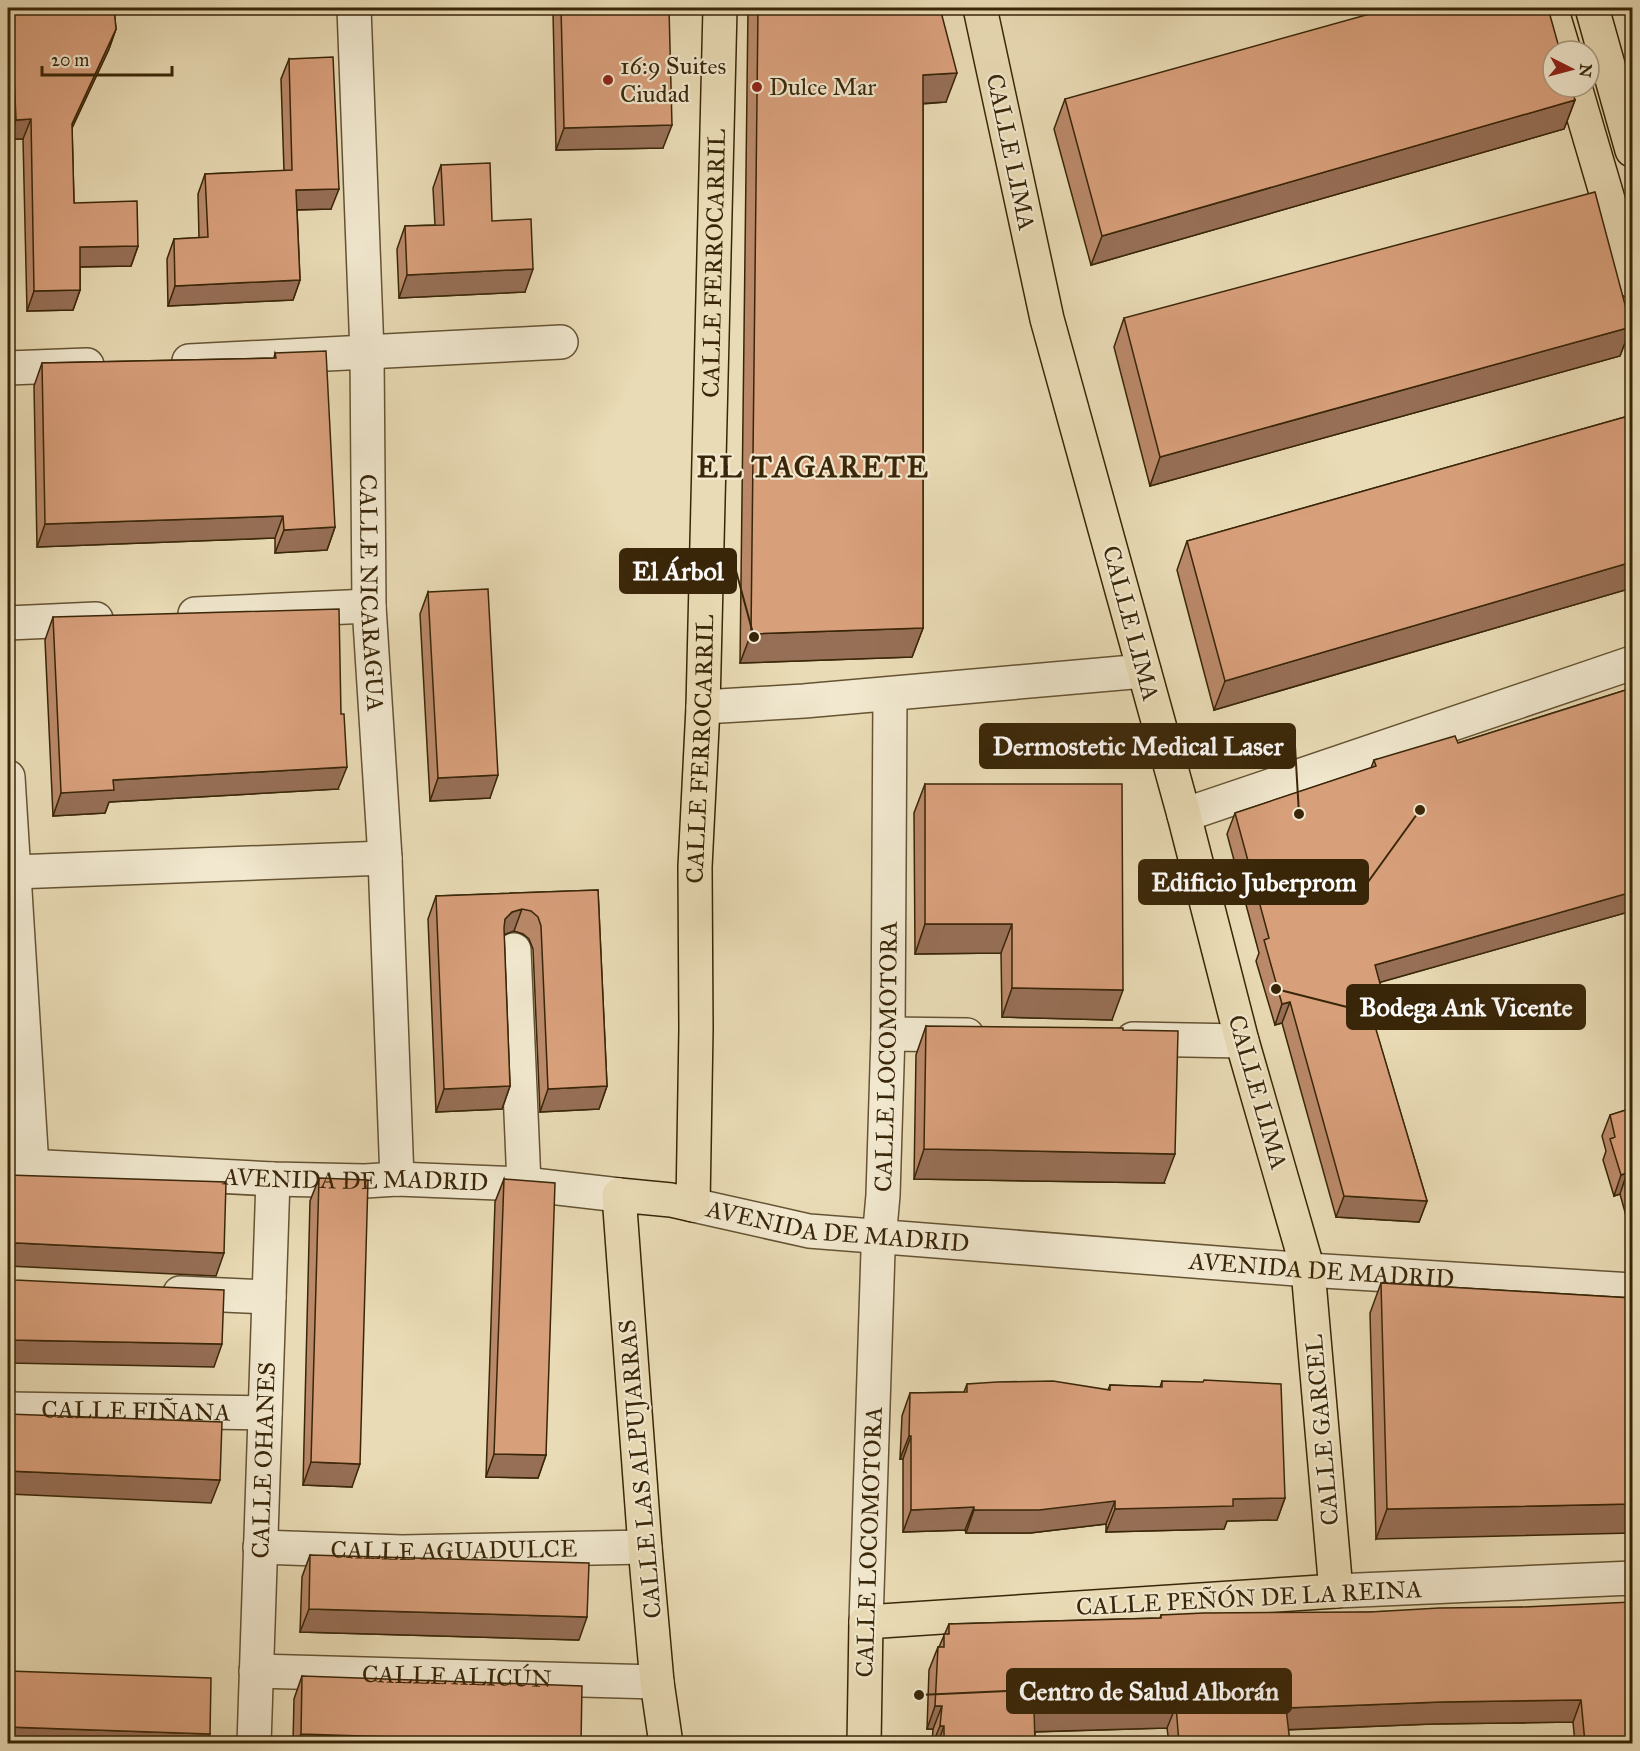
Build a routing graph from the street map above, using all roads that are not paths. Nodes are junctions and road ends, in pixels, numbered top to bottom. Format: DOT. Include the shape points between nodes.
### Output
graph roads {
  1 [pos="354,8"];
  2 [pos="720,8"];
  3 [pos="980,8"];
  4 [pos="1551,8"];
  5 [pos="1569,8"];
  6 [pos="1592,8"];
  7 [pos="1560,39"];
  8 [pos="1579,39"];
  9 [pos="1579,99"];
  10 [pos="1598,99"];
  11 [pos="1632,150"];
  12 [pos="1632,166"];
  13 [pos="1632,281"];
  14 [pos="561,342"];
  15 [pos="367,353"];
  16 [pos="158,362"];
  17 [pos="112,364"];
  18 [pos="8,368"];
  19 [pos="369,606"];
  20 [pos="171,615"];
  21 [pos="124,617"];
  22 [pos="8,623"];
  23 [pos="1632,663"];
  24 [pos="1144,671"];
  25 [pos="890,694"];
  26 [pos="703,706"];
  27 [pos="8,777"];
  28 [pos="1184,815"];
  29 [pos="385,858"];
  30 [pos="14,872"];
  31 [pos="514,950"];
  32 [pos="888,1034"];
  33 [pos="994,1036"];
  34 [pos="1100,1038"];
  35 [pos="1242,1041"];
  36 [pos="20,1166"];
  37 [pos="273,1179"];
  38 [pos="397,1179"];
  39 [pos="524,1184"];
  40 [pos="618,1195"];
  41 [pos="693,1205"];
  42 [pos="879,1236"];
  43 [pos="1308,1270"];
  44 [pos="1632,1290"];
  45 [pos="150,1291"];
  46 [pos="269,1297"];
  47 [pos="8,1409"];
  48 [pos="265,1413"];
  49 [pos="260,1546"];
  50 [pos="645,1547"];
  51 [pos="1632,1578"];
  52 [pos="1336,1591"];
  53 [pos="866,1622"];
  54 [pos="256,1671"];
  55 [pos="657,1682"];
  56 [pos="254,1743"];
  57 [pos="666,1743"];
  58 [pos="864,1743"];
  1 -- 15 [label="street, CALLE NICARAGUA"];
  2 -- 26 [label="main road, CALLE FERROCARRIL"];
  3 -- 24 [label="main road, CALLE LIMA" via="1047,319"];
  4 -- 7 [label="main road"];
  5 -- 8 [label="main road"];
  6 -- 11 [label="main road"];
  9 -- 13 [label="main road"];
  10 -- 12 [label="main road" via="1608,132"];
  14 -- 15 [label="street"];
  15 -- 16 [label="street"];
  15 -- 19 [label="street, CALLE NICARAGUA"];
  17 -- 18 [label="street"];
  19 -- 20 [label="street"];
  19 -- 29 [label="street, CALLE NICARAGUA"];
  21 -- 22 [label="street"];
  23 -- 28 [label="street"];
  24 -- 25 [label="street"];
  24 -- 28 [label="main road, CALLE LIMA"];
  25 -- 26 [label="street"];
  25 -- 32 [label="street, CALLE LOCOMOTORA"];
  26 -- 41 [label="main road, CALLE FERROCARRIL" via="695,867"];
  27 -- 30 [label="street"];
  28 -- 35 [label="main road, CALLE LIMA"];
  29 -- 30 [label="street"];
  29 -- 38 [label="street, CALLE NICARAGUA"];
  30 -- 36 [label="street"];
  31 -- 39 [label="street"];
  32 -- 33 [label="street"];
  32 -- 42 [label="street, CALLE LOCOMOTORA"];
  34 -- 35 [label="street"];
  35 -- 43 [label="main road, CALLE LIMA"];
  36 -- 37 [label="street, AVENIDA DE MADRID"];
  37 -- 38 [label="street, AVENIDA DE MADRID"];
  37 -- 46 [label="street, CALLE OHANES"];
  38 -- 39 [label="street, AVENIDA DE MADRID"];
  39 -- 40 [label="street, AVENIDA DE MADRID"];
  40 -- 41 [label="main road, AVENIDA DE MADRID"];
  40 -- 50 [label="main road, CALLE LAS ALPUJARRAS"];
  41 -- 42 [label="street, AVENIDA DE MADRID" via="809,1231"];
  42 -- 43 [label="street, AVENIDA DE MADRID"];
  42 -- 53 [label="street, CALLE LOCOMOTORA"];
  43 -- 44 [label="street, AVENIDA DE MADRID"];
  43 -- 52 [label="main road, CALLE GARCEL"];
  45 -- 46 [label="street"];
  46 -- 48 [label="street, CALLE OHANES"];
  47 -- 48 [label="street, CALLE FIÑANA"];
  48 -- 49 [label="street, CALLE OHANES"];
  49 -- 50 [label="street, CALLE AGUADULCE" via="402,1552"];
  49 -- 54 [label="street, CALLE OHANES"];
  50 -- 55 [label="main road, CALLE LAS ALPUJARRAS"];
  51 -- 52 [label="street, CALLE PEÑÓN DE LA REINA"];
  52 -- 53 [label="main road, CALLE PEÑÓN DE LA REINA"];
  53 -- 58 [label="main road, CALLE LOCOMOTORA"];
  54 -- 55 [label="street, CALLE ALICÚN"];
  54 -- 56 [label="street, CALLE OHANES"];
  55 -- 57 [label="main road, CALLE LAS ALPUJARRAS"];
}
